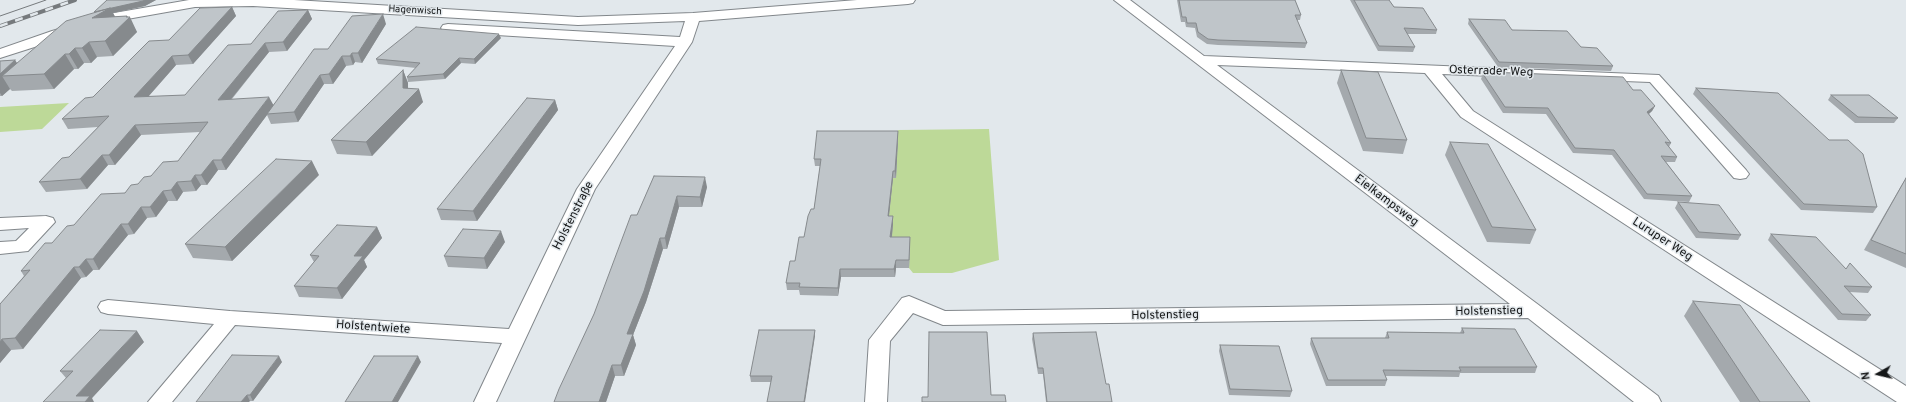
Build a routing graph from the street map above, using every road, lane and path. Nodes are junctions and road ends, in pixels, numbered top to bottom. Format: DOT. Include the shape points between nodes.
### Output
graph roads {
  1 [pos="908,0"];
  2 [pos="1121,0"];
  3 [pos="693,17"];
  4 [pos="448,28"];
  5 [pos="685,42"];
  6 [pos="0,54"];
  7 [pos="1200,60"];
  8 [pos="1430,70"];
  9 [pos="1740,174"];
  10 [pos="0,224"];
  11 [pos="0,248"];
  12 [pos="108,307"];
  13 [pos="1533,311"];
  14 [pos="230,318"];
  15 [pos="516,337"];
  16 [pos="1906,397"];
  17 [pos="159,402"];
  18 [pos="485,402"];
  19 [pos="876,402"];
  20 [pos="1650,402"];
  1 -- 3 [label="street"];
  2 -- 7 [label="street, Eielkampsweg"];
  3 -- 5 [label="street, Holstenstraße"];
  3 -- 6 [label="street, Hagenwisch" via="578,21 253,2 195,3 114,17"];
  4 -- 5 [label="street"];
  5 -- 15 [label="street, Holstenstraße" via="586,189"];
  7 -- 8 [label="street, Osterrader Weg"];
  7 -- 13 [label="street, Eielkampsweg"];
  8 -- 9 [label="street, Osterrader Weg" via="1654,78"];
  8 -- 16 [label="street, Luruper Weg" via="1467,114"];
  10 -- 11 [label="street" via="46,222 22,247"];
  12 -- 14 [label="street, Holstentwiete"];
  13 -- 19 [label="street, Holstenstieg" via="943,318 909,303 880,340"];
  13 -- 20 [label="street, Eielkampsweg"];
  14 -- 15 [label="street, Holstentwiete"];
  14 -- 17 [label="street"];
  15 -- 18 [label="street, Holstenstraße"];
}
